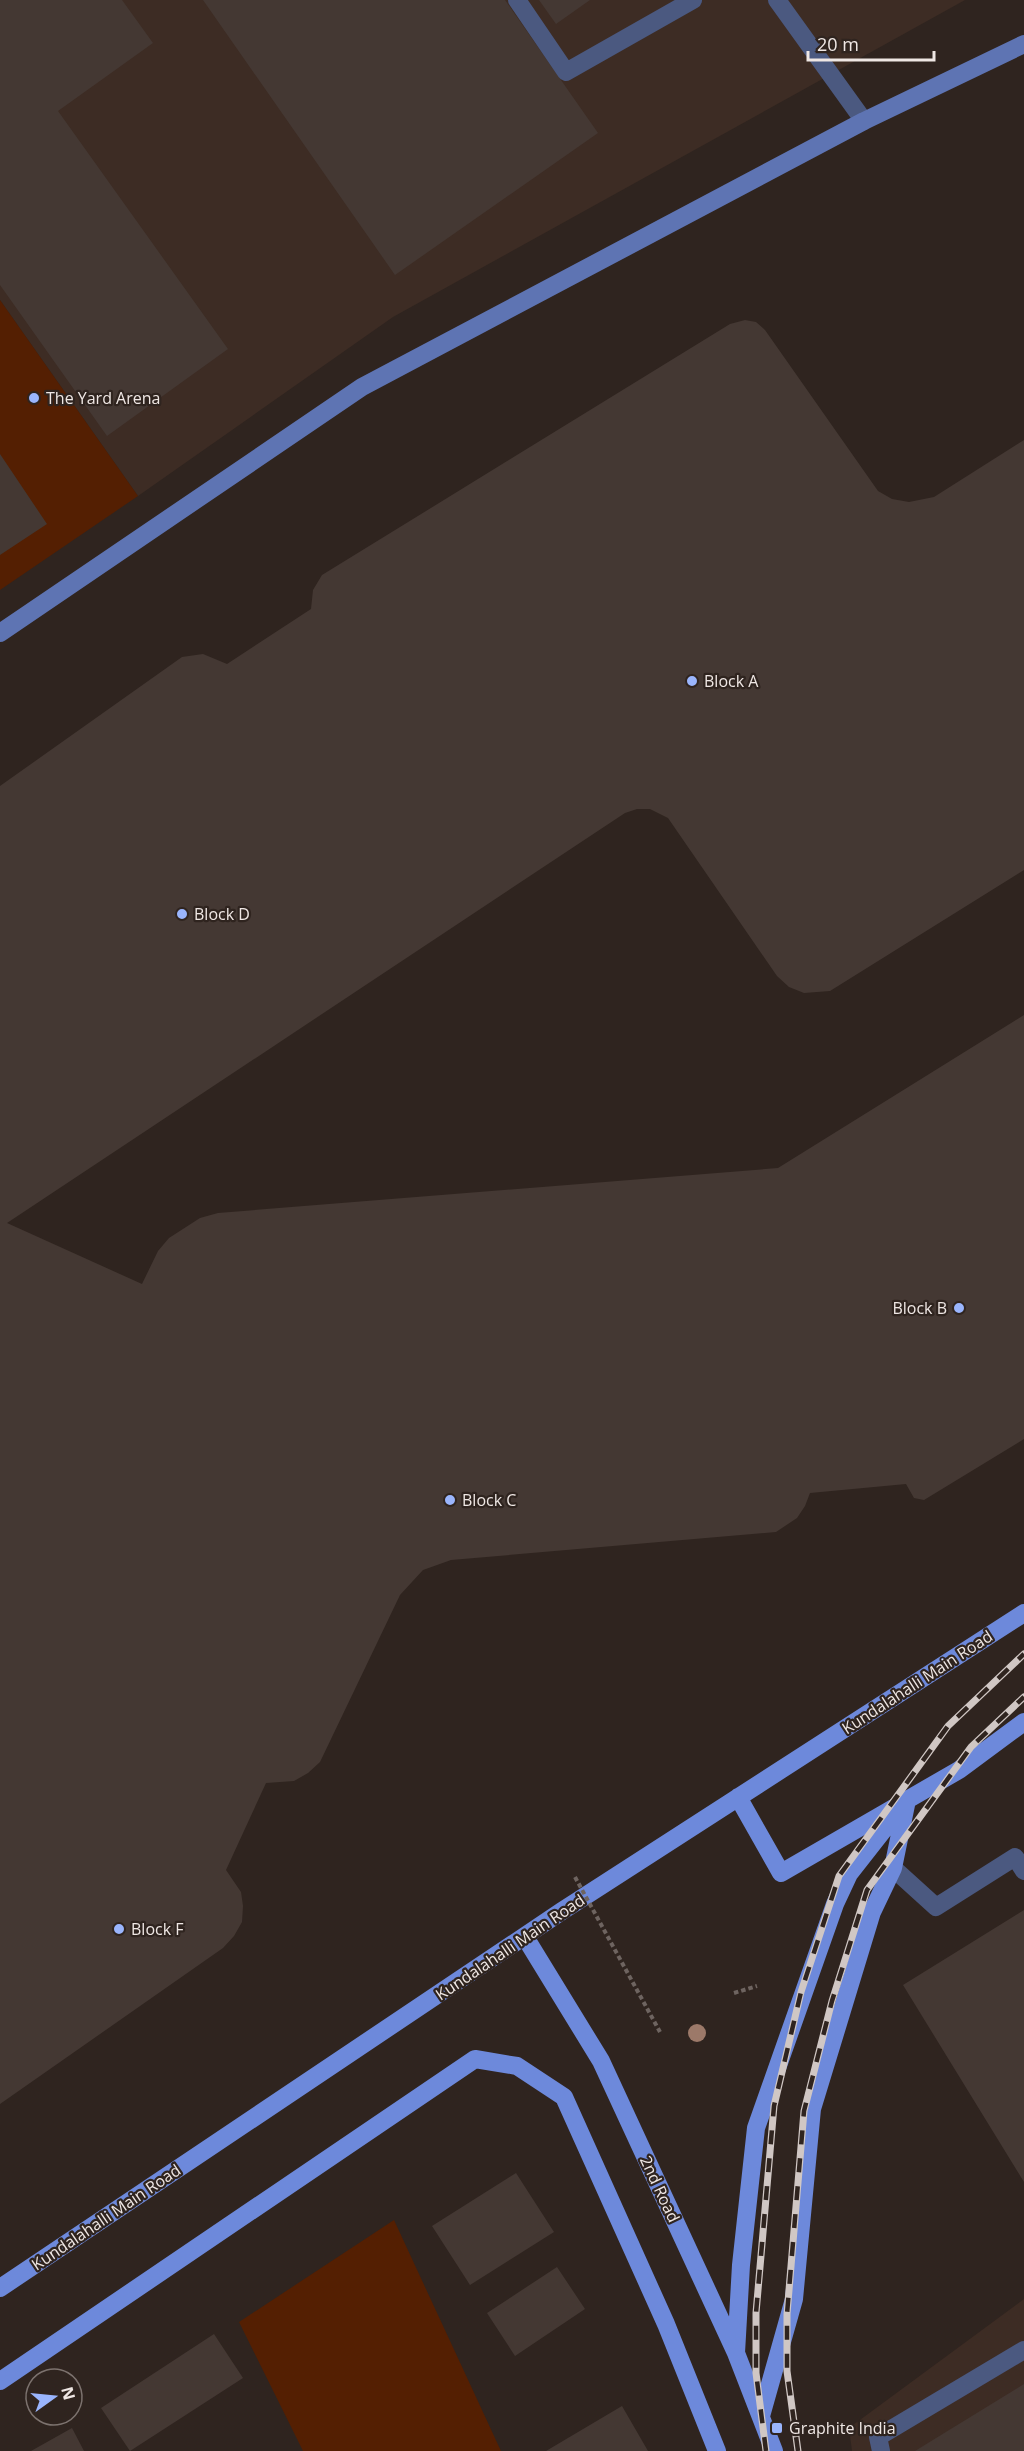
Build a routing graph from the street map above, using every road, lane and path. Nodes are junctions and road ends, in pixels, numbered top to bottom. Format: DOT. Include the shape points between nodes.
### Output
graph roads {
  1 [pos="517,0"];
  2 [pos="693,0"];
  3 [pos="777,0"];
  4 [pos="1024,44"];
  5 [pos="864,121"];
  6 [pos="0,633"];
  7 [pos="1024,1613"];
  8 [pos="1024,1722"];
  9 [pos="738,1797"];
  10 [pos="907,1800"];
  11 [pos="893,1868"];
  12 [pos="1024,1871"];
  13 [pos="574,1877"];
  14 [pos="525,1936"];
  15 [pos="757,1986"];
  16 [pos="734,1992"];
  17 [pos="660,2032"];
  18 [pos="0,2288"];
  19 [pos="1024,2350"];
  20 [pos="736,2353"];
  21 [pos="0,2381"];
  22 [pos="761,2416"];
  23 [pos="717,2451"];
  24 [pos="774,2451"];
  25 [pos="881,2451"];
  1 -- 2 [label="lane" via="566,72"];
  3 -- 5 [label="lane"];
  4 -- 5 [label="street"];
  5 -- 6 [label="street" via="362,387"];
  7 -- 9 [label="main road, Kundalahalli Main Road"];
  8 -- 10 [label="main road" via="959,1770"];
  9 -- 10 [label="main road" via="781,1873"];
  9 -- 14 [label="main road, Kundalahalli Main Road"];
  10 -- 11 [label="main road"];
  10 -- 20 [label="main road" via="849,1874 835,1904 756,2128"];
  11 -- 12 [label="lane" via="936,1907 1015,1857"];
  11 -- 22 [label="main road" via="872,1912 813,2109 794,2299"];
  13 -- 17 [label="path, bridge"];
  14 -- 18 [label="main road, Kundalahalli Main Road"];
  14 -- 20 [label="main road, 2nd Road" via="601,2061"];
  15 -- 16 [label="path"];
  19 -- 25 [label="lane" via="878,2437"];
  20 -- 22 [label="main road, 2nd Road"];
  21 -- 23 [label="main road" via="475,2059 517,2066 564,2097 666,2324"];
  22 -- 24 [label="main road, 2nd Road"];
}
